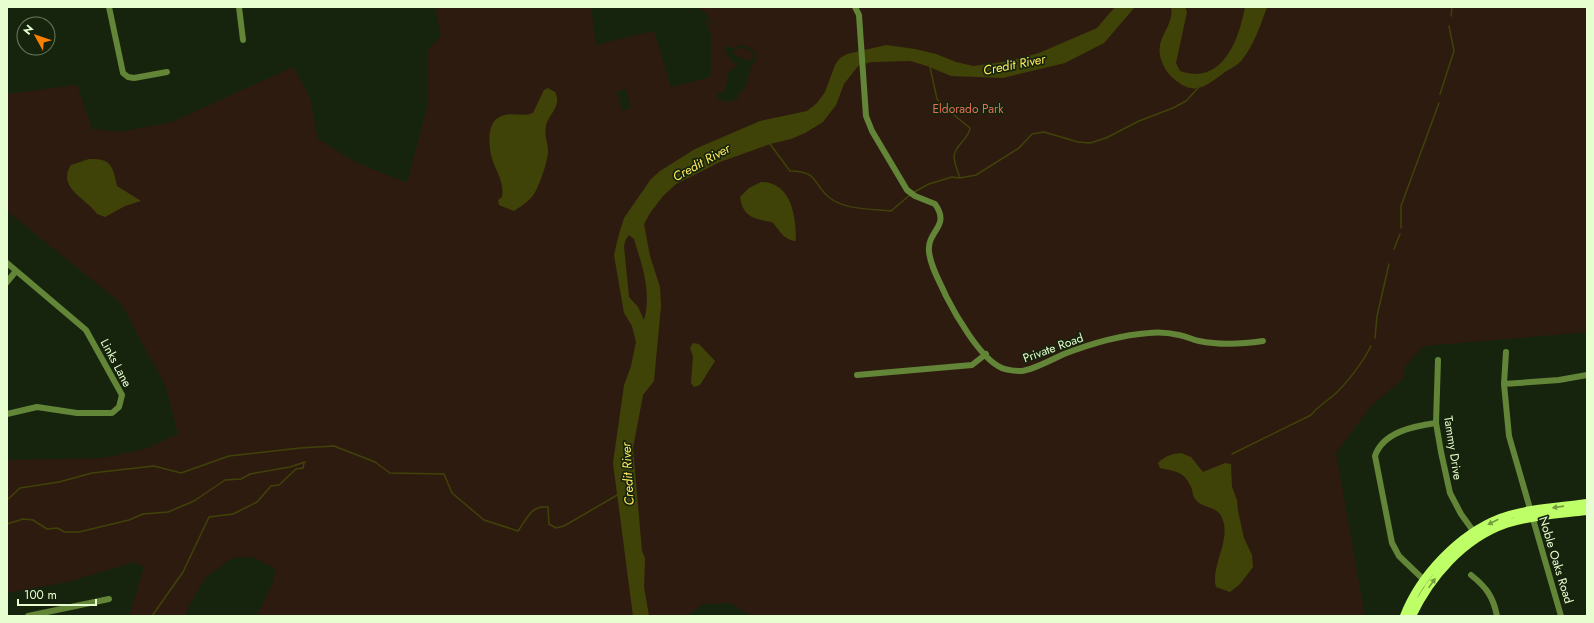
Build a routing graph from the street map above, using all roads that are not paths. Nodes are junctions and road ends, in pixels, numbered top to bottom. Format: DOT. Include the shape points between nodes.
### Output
graph roads {
  1 [pos="109,7"];
  2 [pos="239,7"];
  3 [pos="855,7"];
  4 [pos="243,40"];
  5 [pos="167,72"];
  6 [pos="7,263"];
  7 [pos="16,271"];
  8 [pos="7,282"];
  9 [pos="1263,341"];
  10 [pos="1506,352"];
  11 [pos="986,354"];
  12 [pos="1438,360"];
  13 [pos="858,375"];
  14 [pos="1587,375"];
  15 [pos="1504,384"];
  16 [pos="7,414"];
  17 [pos="1436,422"];
  18 [pos="1587,503"];
  19 [pos="1587,511"];
  20 [pos="1531,515"];
  21 [pos="1474,532"];
  22 [pos="1471,575"];
  23 [pos="1424,580"];
  24 [pos="110,599"];
  25 [pos="28,616"];
  26 [pos="1404,616"];
  27 [pos="1412,616"];
  28 [pos="1497,616"];
  29 [pos="1561,616"];
  1 -- 5 [label="street" via="123,74 134,78"];
  2 -- 4 [label="street"];
  3 -- 11 [label="street, Private Road" via="859,15 866,116 907,190 937,206 941,223 930,243 929,251 936,275 966,331"];
  6 -- 7 [label="street, Links Lane"];
  7 -- 8 [label="street"];
  7 -- 16 [label="street, Links Lane" via="86,330 122,395 119,407 112,413 77,413 37,407"];
  9 -- 11 [label="street, Private Road" via="1248,344 1200,341 1162,333 1126,336 1066,353 1023,371 998,366"];
  10 -- 15 [label="street, Noble Oaks Road"];
  11 -- 13 [label="street" via="972,365"];
  12 -- 17 [label="street, Tammy Drive"];
  14 -- 15 [label="street"];
  15 -- 20 [label="street, Noble Oaks Road" via="1509,436"];
  17 -- 21 [label="street, Tammy Drive" via="1450,494"];
  17 -- 23 [label="street" via="1404,430 1382,444 1375,456 1392,543 1398,556"];
  18 -- 20 [label="street, one-way"];
  19 -- 20 [label="street"];
  20 -- 21 [label="street, one-way" via="1500,518"];
  27 -- 20 [label="street, one-way" via="1434,579 1462,550 1486,534"];
  20 -- 29 [label="street, Noble Oaks Road"];
  21 -- 23 [label="street" via="1441,560"];
  22 -- 28 [label="street" via="1484,585"];
  23 -- 26 [label="street"];
  24 -- 25 [label="street"];
}
